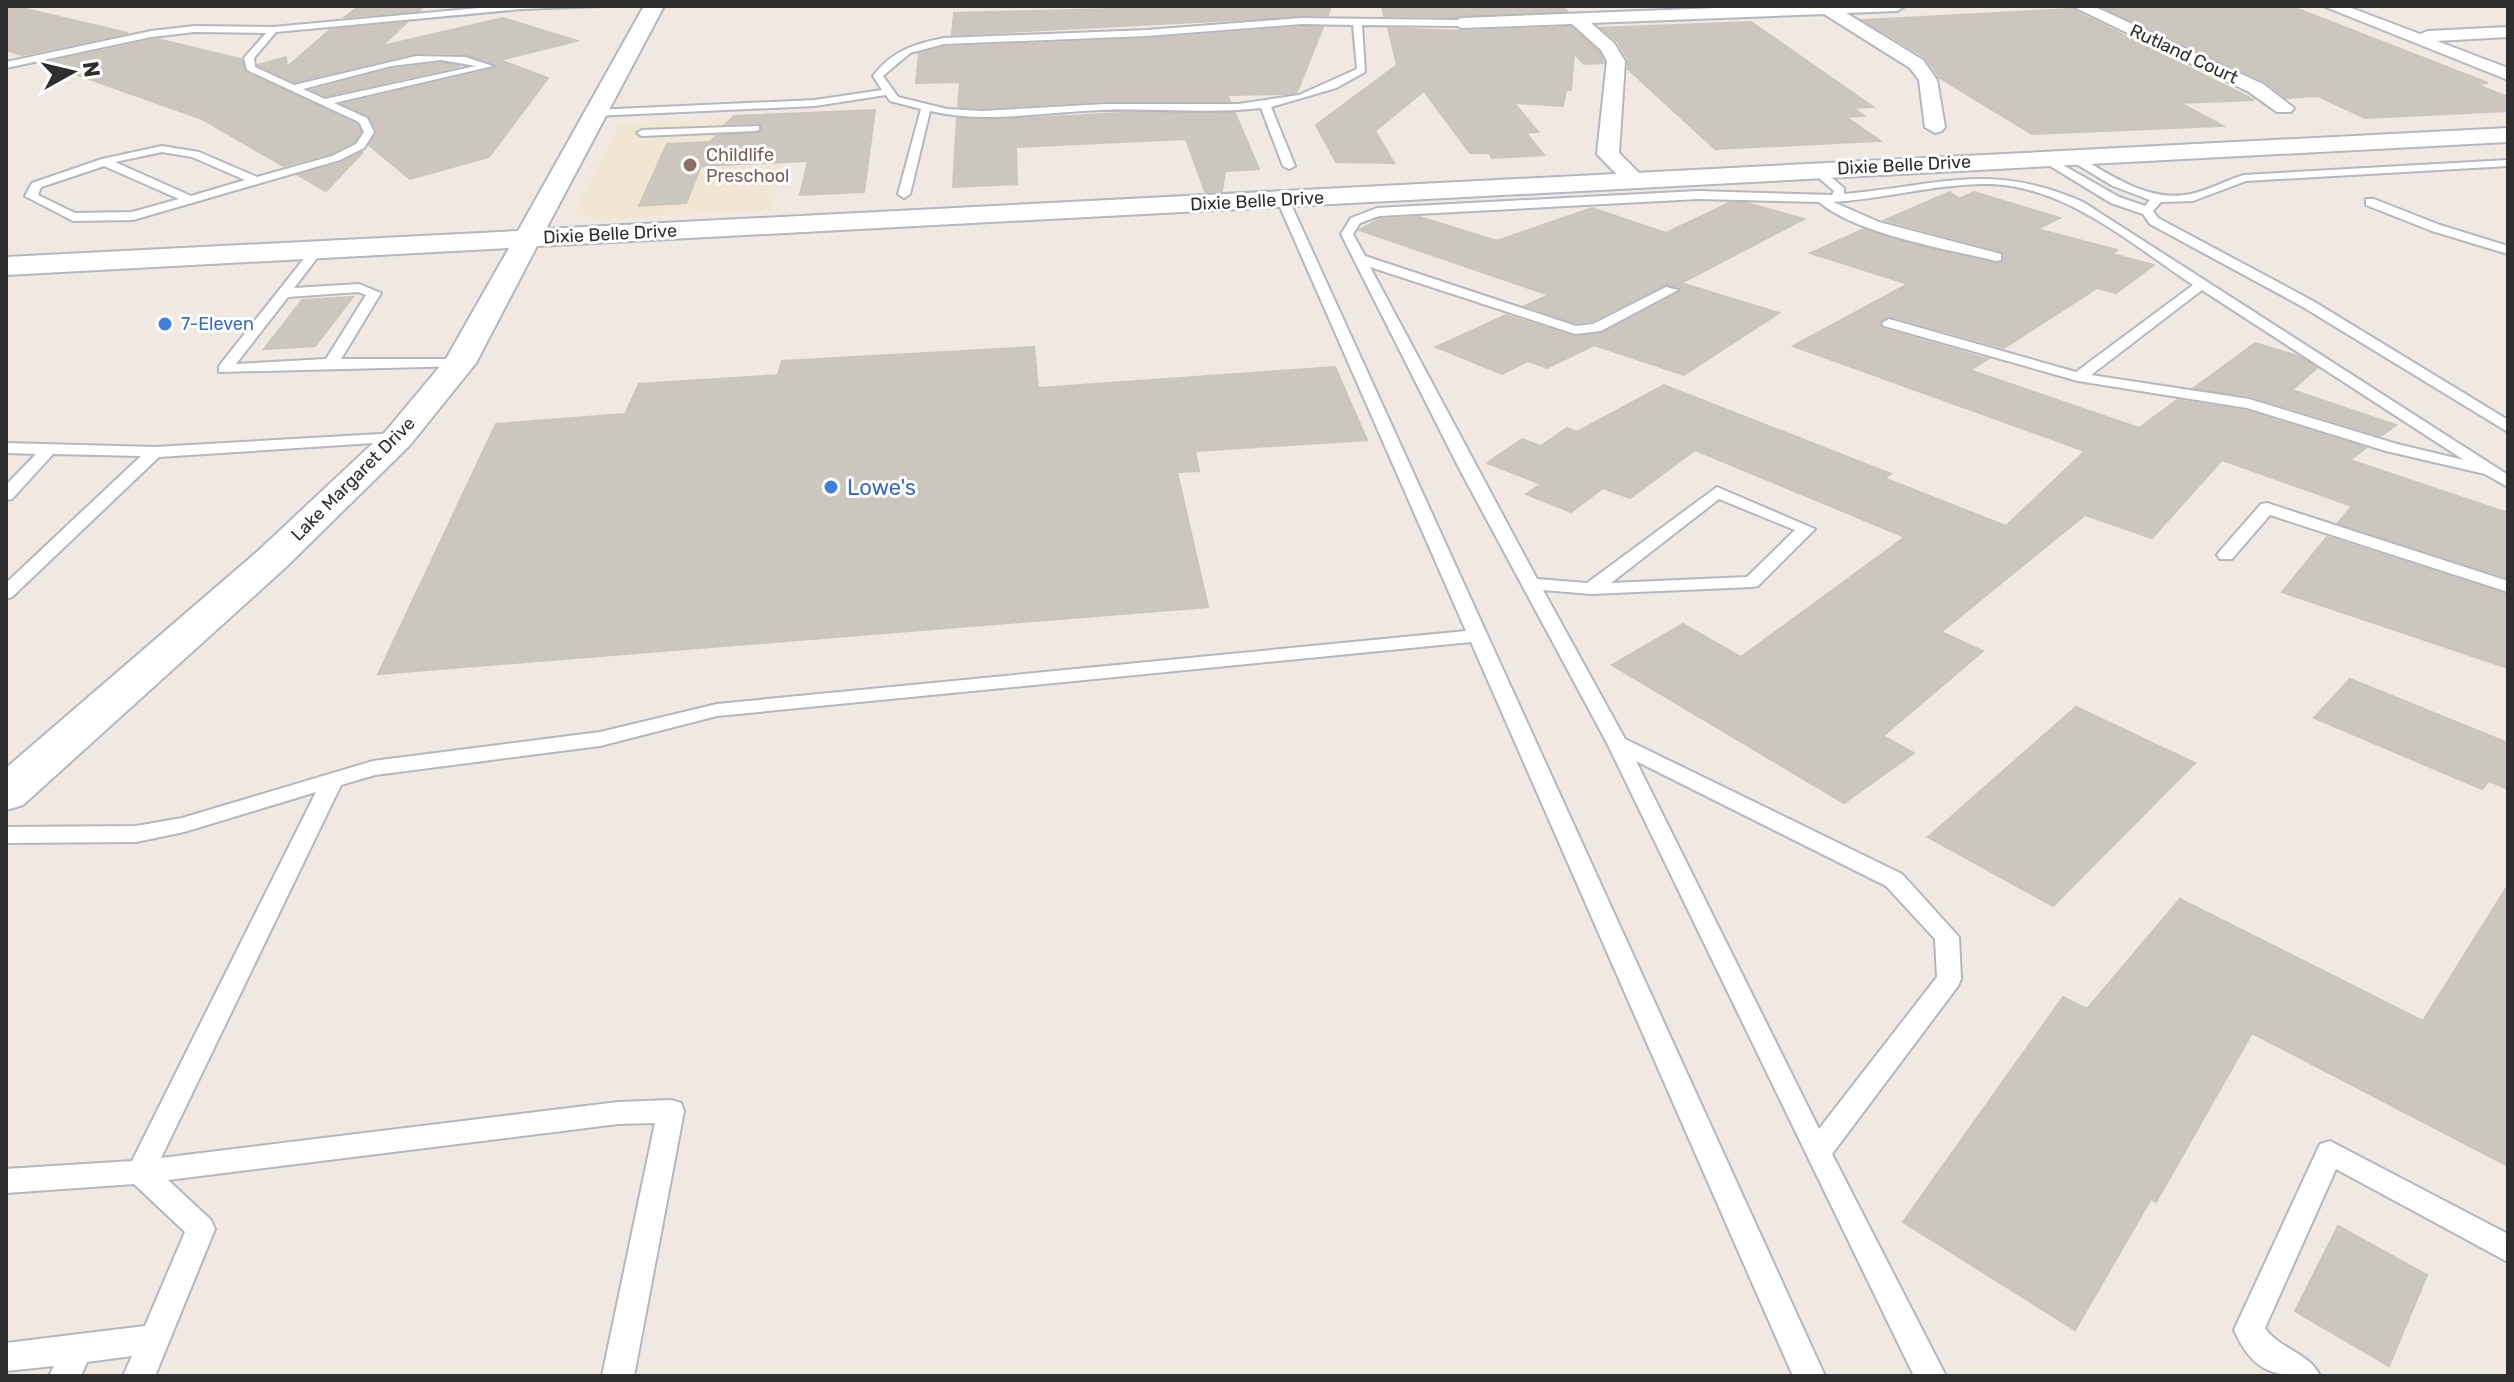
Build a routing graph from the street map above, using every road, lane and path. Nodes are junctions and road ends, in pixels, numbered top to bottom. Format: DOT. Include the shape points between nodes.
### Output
graph roads {
  1 [pos="525,6"];
  2 [pos="599,6"];
  3 [pos="654,6"];
  4 [pos="1897,6"];
  5 [pos="2080,6"];
  6 [pos="2331,6"];
  7 [pos="1828,9"];
  8 [pos="1577,19"];
  9 [pos="1357,22"];
  10 [pos="1461,23"];
  11 [pos="273,30"];
  12 [pos="2508,32"];
  13 [pos="2413,36"];
  14 [pos="6,55"];
  15 [pos="31,59"];
  16 [pos="6,65"];
  17 [pos="2508,74"];
  18 [pos="293,88"];
  19 [pos="887,92"];
  20 [pos="324,102"];
  21 [pos="1265,105"];
  22 [pos="926,108"];
  23 [pos="2284,108"];
  24 [pos="703,109"];
  25 [pos="594,113"];
  26 [pos="1935,127"];
  27 [pos="755,128"];
  28 [pos="692,131"];
  29 [pos="642,133"];
  30 [pos="2508,135"];
  31 [pos="2072,157"];
  32 [pos="2043,158"];
  33 [pos="107,163"];
  34 [pos="2508,163"];
  35 [pos="1289,166"];
  36 [pos="1816,170"];
  37 [pos="1634,179"];
  38 [pos="256,181"];
  39 [pos="904,194"];
  40 [pos="1821,198"];
  41 [pos="1837,198"];
  42 [pos="191,200"];
  43 [pos="1283,200"];
  44 [pos="2370,202"];
  45 [pos="2151,206"];
  46 [pos="525,238"];
  47 [pos="318,249"];
  48 [pos="2508,250"];
  49 [pos="1996,257"];
  50 [pos="1360,259"];
  51 [pos="6,266"];
  52 [pos="2201,285"];
  53 [pos="1671,290"];
  54 [pos="284,293"];
  55 [pos="1889,323"];
  56 [pos="331,363"];
  57 [pos="460,363"];
  58 [pos="2078,377"];
  59 [pos="2508,427"];
  60 [pos="398,438"];
  61 [pos="6,448"];
  62 [pos="47,451"];
  63 [pos="155,452"];
  64 [pos="2491,471"];
  65 [pos="2508,482"];
  66 [pos="6,495"];
  67 [pos="2226,555"];
  68 [pos="1533,584"];
  69 [pos="2508,587"];
  70 [pos="8,588"];
  71 [pos="1591,589"];
  72 [pos="1477,636"];
  73 [pos="1617,743"];
  74 [pos="333,780"];
  75 [pos="6,794"];
  76 [pos="6,835"];
  77 [pos="1817,1153"];
  78 [pos="140,1172"];
  79 [pos="6,1181"];
  80 [pos="2508,1249"];
  81 [pos="155,1339"];
  82 [pos="6,1357"];
  83 [pos="71,1362"];
  84 [pos="139,1376"];
  85 [pos="618,1376"];
  86 [pos="1809,1376"];
  87 [pos="1930,1376"];
  88 [pos="2304,1376"];
  1 -- 2 [label="lane"];
  1 -- 11 [label="lane"];
  3 -- 25 [label="street, Lake Margaret Drive"];
  4 -- 7 [label="street"];
  5 -- 23 [label="street, Rutland Court" via="2256,88"];
  6 -- 13 [label="street"];
  7 -- 8 [label="street"];
  7 -- 26 [label="street" via="1917,64 1928,80"];
  8 -- 10 [label="street"];
  8 -- 37 [label="street" via="1616,61 1608,154"];
  9 -- 10 [label="lane"];
  9 -- 19 [label="lane" via="944,41 910,47 888,61 878,76"];
  9 -- 21 [label="lane" via="1362,70 1311,97"];
  11 -- 15 [label="lane" via="151,34"];
  11 -- 18 [label="lane" via="249,58 250,68"];
  12 -- 13 [label="street"];
  13 -- 17 [label="street"];
  14 -- 15 [label="lane"];
  15 -- 16 [label="lane"];
  18 -- 20 [label="lane"];
  18 -- 20 [label="lane" via="425,59 469,58 488,66"];
  19 -- 22 [label="lane"];
  19 -- 24 [label="lane" via="815,103"];
  20 -- 38 [label="lane" via="363,120 369,132 360,146"];
  21 -- 22 [label="lane" via="1011,114"];
  21 -- 35 [label="lane"];
  22 -- 39 [label="lane"];
  24 -- 25 [label="lane"];
  24 -- 28 [label="lane"];
  25 -- 46 [label="street, Lake Margaret Drive"];
  27 -- 28 [label="lane"];
  28 -- 29 [label="lane"];
  30 -- 31 [label="street, Dixie Belle Drive"];
  31 -- 32 [label="street, Dixie Belle Drive"];
  31 -- 45 [label="lane"];
  32 -- 36 [label="street, Dixie Belle Drive"];
  32 -- 45 [label="lane" via="2115,200"];
  33 -- 38 [label="lane" via="174,149"];
  33 -- 42 [label="lane"];
  33 -- 42 [label="lane" via="36,185 31,196 73,217 103,219"];
  34 -- 45 [label="lane" via="2244,178 2212,194"];
  36 -- 37 [label="street, Dixie Belle Drive"];
  36 -- 41 [label="lane" via="1836,184"];
  37 -- 43 [label="street, Dixie Belle Drive"];
  38 -- 42 [label="lane"];
  40 -- 41 [label="lane"];
  40 -- 49 [label="lane" via="1855,218"];
  40 -- 50 [label="lane" via="1676,196 1377,212 1355,221 1347,234"];
  41 -- 52 [label="lane" via="1951,180 2019,182 2061,195"];
  43 -- 46 [label="street, Dixie Belle Drive"];
  43 -- 72 [label="lane"];
  44 -- 48 [label="lane"];
  45 -- 59 [label="lane" via="2154,221 2308,304"];
  46 -- 47 [label="street, Dixie Belle Drive"];
  46 -- 57 [label="street, Lake Margaret Drive"];
  47 -- 51 [label="street, Dixie Belle Drive"];
  47 -- 54 [label="lane"];
  50 -- 53 [label="lane" via="1575,330 1608,323"];
  50 -- 68 [label="lane"];
  52 -- 58 [label="lane"];
  52 -- 64 [label="lane"];
  54 -- 56 [label="lane" via="359,288 374,293"];
  54 -- 56 [label="lane" via="224,369"];
  55 -- 58 [label="lane"];
  56 -- 57 [label="lane"];
  57 -- 60 [label="street, Lake Margaret Drive"];
  58 -- 64 [label="lane" via="2249,404 2392,448"];
  60 -- 63 [label="lane"];
  60 -- 75 [label="street, Lake Margaret Drive" via="272,559"];
  61 -- 62 [label="lane"];
  62 -- 63 [label="lane"];
  62 -- 66 [label="lane"];
  63 -- 70 [label="lane"];
  64 -- 65 [label="lane"];
  67 -- 69 [label="lane" via="2267,508"];
  68 -- 71 [label="lane"];
  68 -- 73 [label="lane"];
  71 -- 71 [label="lane" via="1717,492 1806,529 1752,582"];
  72 -- 74 [label="lane" via="717,710 600,739 373,768"];
  72 -- 86 [label="lane"];
  73 -- 77 [label="lane"];
  73 -- 77 [label="lane" via="1894,880 1947,937 1949,979"];
  74 -- 76 [label="lane" via="184,825 136,834"];
  74 -- 78 [label="lane"];
  77 -- 87 [label="lane"];
  78 -- 79 [label="lane"];
  78 -- 81 [label="lane" via="201,1229"];
  78 -- 85 [label="lane" via="618,1113 671,1111"];
  80 -- 88 [label="lane" via="2330,1152 2249,1330 2260,1347"];
  81 -- 83 [label="lane"];
  81 -- 84 [label="lane"];
  82 -- 83 [label="lane"];
}
